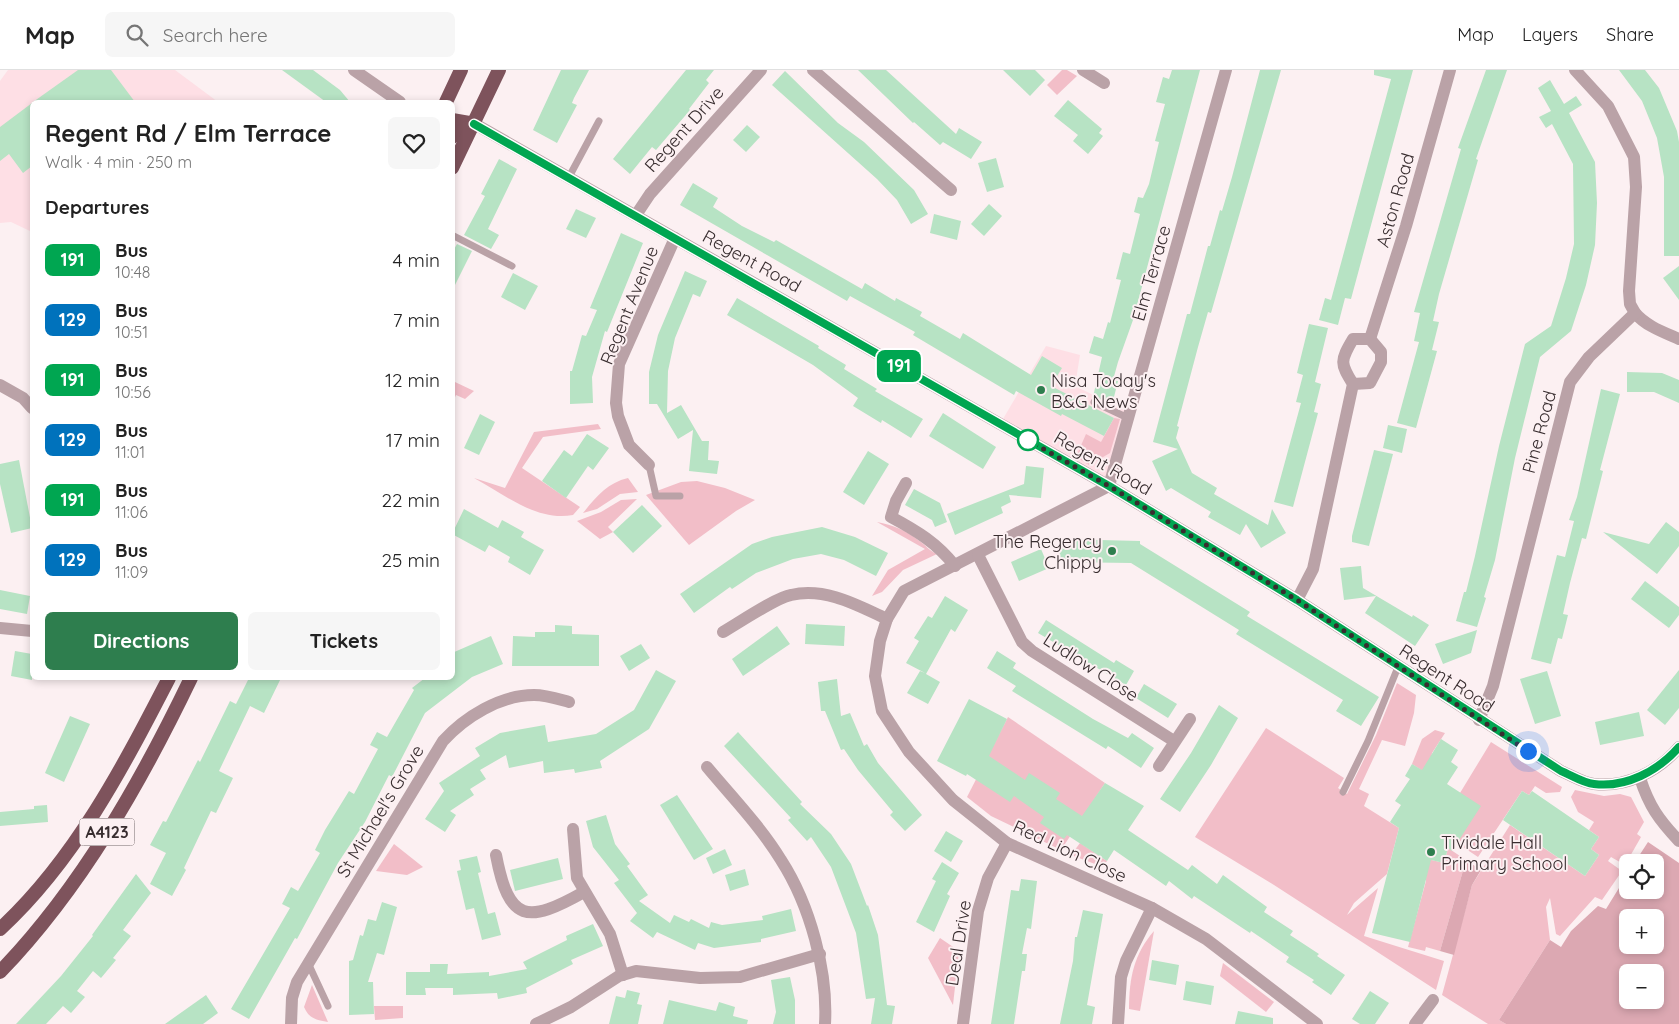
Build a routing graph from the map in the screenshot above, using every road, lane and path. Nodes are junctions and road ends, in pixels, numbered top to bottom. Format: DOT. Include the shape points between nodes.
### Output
graph roads {
  1 [pos="354,70"];
  2 [pos="461,70"];
  3 [pos="499,70"];
  4 [pos="761,70"];
  5 [pos="813,70"];
  6 [pos="1083,70"];
  7 [pos="1226,70"];
  8 [pos="1450,70"];
  9 [pos="1575,70"];
  10 [pos="1104,83"];
  11 [pos="397,100"];
  12 [pos="447,100"];
  13 [pos="455,121"];
  14 [pos="600,121"];
  15 [pos="474,124"];
  16 [pos="455,135"];
  17 [pos="455,162"];
  18 [pos="569,177"];
  19 [pos="951,190"];
  20 [pos="636,215"];
  21 [pos="455,237"];
  22 [pos="676,238"];
  23 [pos="512,266"];
  24 [pos="1635,313"];
  25 [pos="1370,339"];
  26 [pos="1679,339"];
  27 [pos="1353,384"];
  28 [pos="0,385"];
  29 [pos="1094,402"];
  30 [pos="30,406"];
  31 [pos="1128,418"];
  32 [pos="649,465"];
  33 [pos="906,483"];
  34 [pos="1109,486"];
  35 [pos="680,496"];
  36 [pos="978,555"];
  37 [pos="955,566"];
  38 [pos="1297,600"];
  39 [pos="887,619"];
  40 [pos="0,628"];
  41 [pos="30,631"];
  42 [pos="723,632"];
  43 [pos="1398,667"];
  44 [pos="168,680"];
  45 [pos="190,680"];
  46 [pos="569,702"];
  47 [pos="1190,719"];
  48 [pos="1479,720"];
  49 [pos="137,739"];
  50 [pos="1174,741"];
  51 [pos="1679,747"];
  52 [pos="157,749"];
  53 [pos="1159,766"];
  54 [pos="707,767"];
  55 [pos="1640,778"];
  56 [pos="1343,792"];
  57 [pos="573,830"];
  58 [pos="1679,841"];
  59 [pos="1007,843"];
  60 [pos="496,855"];
  61 [pos="584,892"];
  62 [pos="1152,908"];
  63 [pos="0,929"];
  64 [pos="820,954"];
  65 [pos="308,964"];
  66 [pos="0,972"];
  67 [pos="623,975"];
  68 [pos="1434,1000"];
  69 [pos="328,1006"];
  70 [pos="1310,1022"];
  71 [pos="291,1024"];
  72 [pos="536,1024"];
  73 [pos="825,1024"];
  74 [pos="963,1024"];
  75 [pos="1118,1024"];
  76 [pos="1415,1024"];
  1 -- 11 [label="street"];
  2 -- 12 [label="highway"];
  3 -- 15 [label="highway"];
  4 -- 20 [label="street, Regent Drive" via="650,194"];
  5 -- 19 [label="street"];
  6 -- 10 [label="street"];
  7 -- 31 [label="street, Elm Terrace"];
  8 -- 25 [label="street, Aston Road"];
  9 -- 24 [label="street" via="1608,106 1634,157 1636,187 1629,291"];
  13 -- 15 [label="highway"];
  14 -- 18 [label="lane"];
  15 -- 16 [label="highway"];
  15 -- 17 [label="highway"];
  15 -- 18 [label="street, Regent Road"];
  18 -- 20 [label="street, Regent Road"];
  20 -- 22 [label="street, Regent Road"];
  21 -- 23 [label="lane"];
  22 -- 32 [label="street, Regent Avenue" via="619,364 618,416 629,445"];
  22 -- 34 [label="street, Regent Road"];
  24 -- 26 [label="street" via="1641,320"];
  24 -- 48 [label="street, Pine Road" via="1589,357 1570,382 1493,686"];
  25 -- 27 [label="street" via="1381,352 1381,362 1370,382"];
  25 -- 27 [label="street" via="1352,339 1342,358 1343,368"];
  27 -- 38 [label="street" via="1313,569"];
  28 -- 30 [label="street"];
  29 -- 31 [label="lane"];
  31 -- 34 [label="street, Elm Terrace"];
  32 -- 35 [label="lane" via="656,496"];
  33 -- 37 [label="street" via="891,517 926,536"];
  34 -- 36 [label="street, Red Lion Close"];
  34 -- 38 [label="street, Regent Road"];
  36 -- 37 [label="street, Red Lion Close"];
  36 -- 50 [label="street, Ludlow Close" via="1022,642"];
  37 -- 39 [label="street, Red Lion Close" via="904,591"];
  38 -- 43 [label="street, Regent Road"];
  39 -- 42 [label="street" via="843,599 790,595"];
  39 -- 59 [label="street, Red Lion Close" via="880,640 875,676 882,711 909,752 953,800"];
  40 -- 41 [label="street"];
  43 -- 48 [label="street, Regent Road"];
  43 -- 56 [label="lane"];
  44 -- 49 [label="highway, A4123"];
  45 -- 52 [label="highway, A4123"];
  46 -- 65 [label="street, St Michael's Grove" via="534,695 518,698 484,709 455,728 443,741"];
  47 -- 50 [label="street"];
  48 -- 55 [label="street, Regent Road" via="1561,771 1592,784 1615,784"];
  49 -- 52 [label="highway"];
  49 -- 63 [label="highway, A4123" via="78,839 22,909"];
  50 -- 53 [label="street"];
  51 -- 55 [label="street, Regent Road"];
  52 -- 66 [label="highway, A4123" via="73,882"];
  54 -- 64 [label="street" via="782,861"];
  55 -- 58 [label="street" via="1658,818"];
  57 -- 61 [label="street" via="577,878"];
  59 -- 62 [label="street, Red Lion Close"];
  59 -- 74 [label="street, Deal Drive" via="988,878 978,911"];
  60 -- 61 [label="street" via="505,893 521,910 547,912"];
  61 -- 67 [label="street" via="610,934"];
  62 -- 70 [label="street, Red Lion Close" via="1206,939"];
  62 -- 75 [label="street" via="1121,977"];
  64 -- 67 [label="street" via="740,977 700,978 646,971"];
  64 -- 73 [label="street"];
  65 -- 69 [label="lane"];
  65 -- 71 [label="street, St Michael's Grove" via="292,998"];
  67 -- 72 [label="street"];
  68 -- 76 [label="street"];
}
